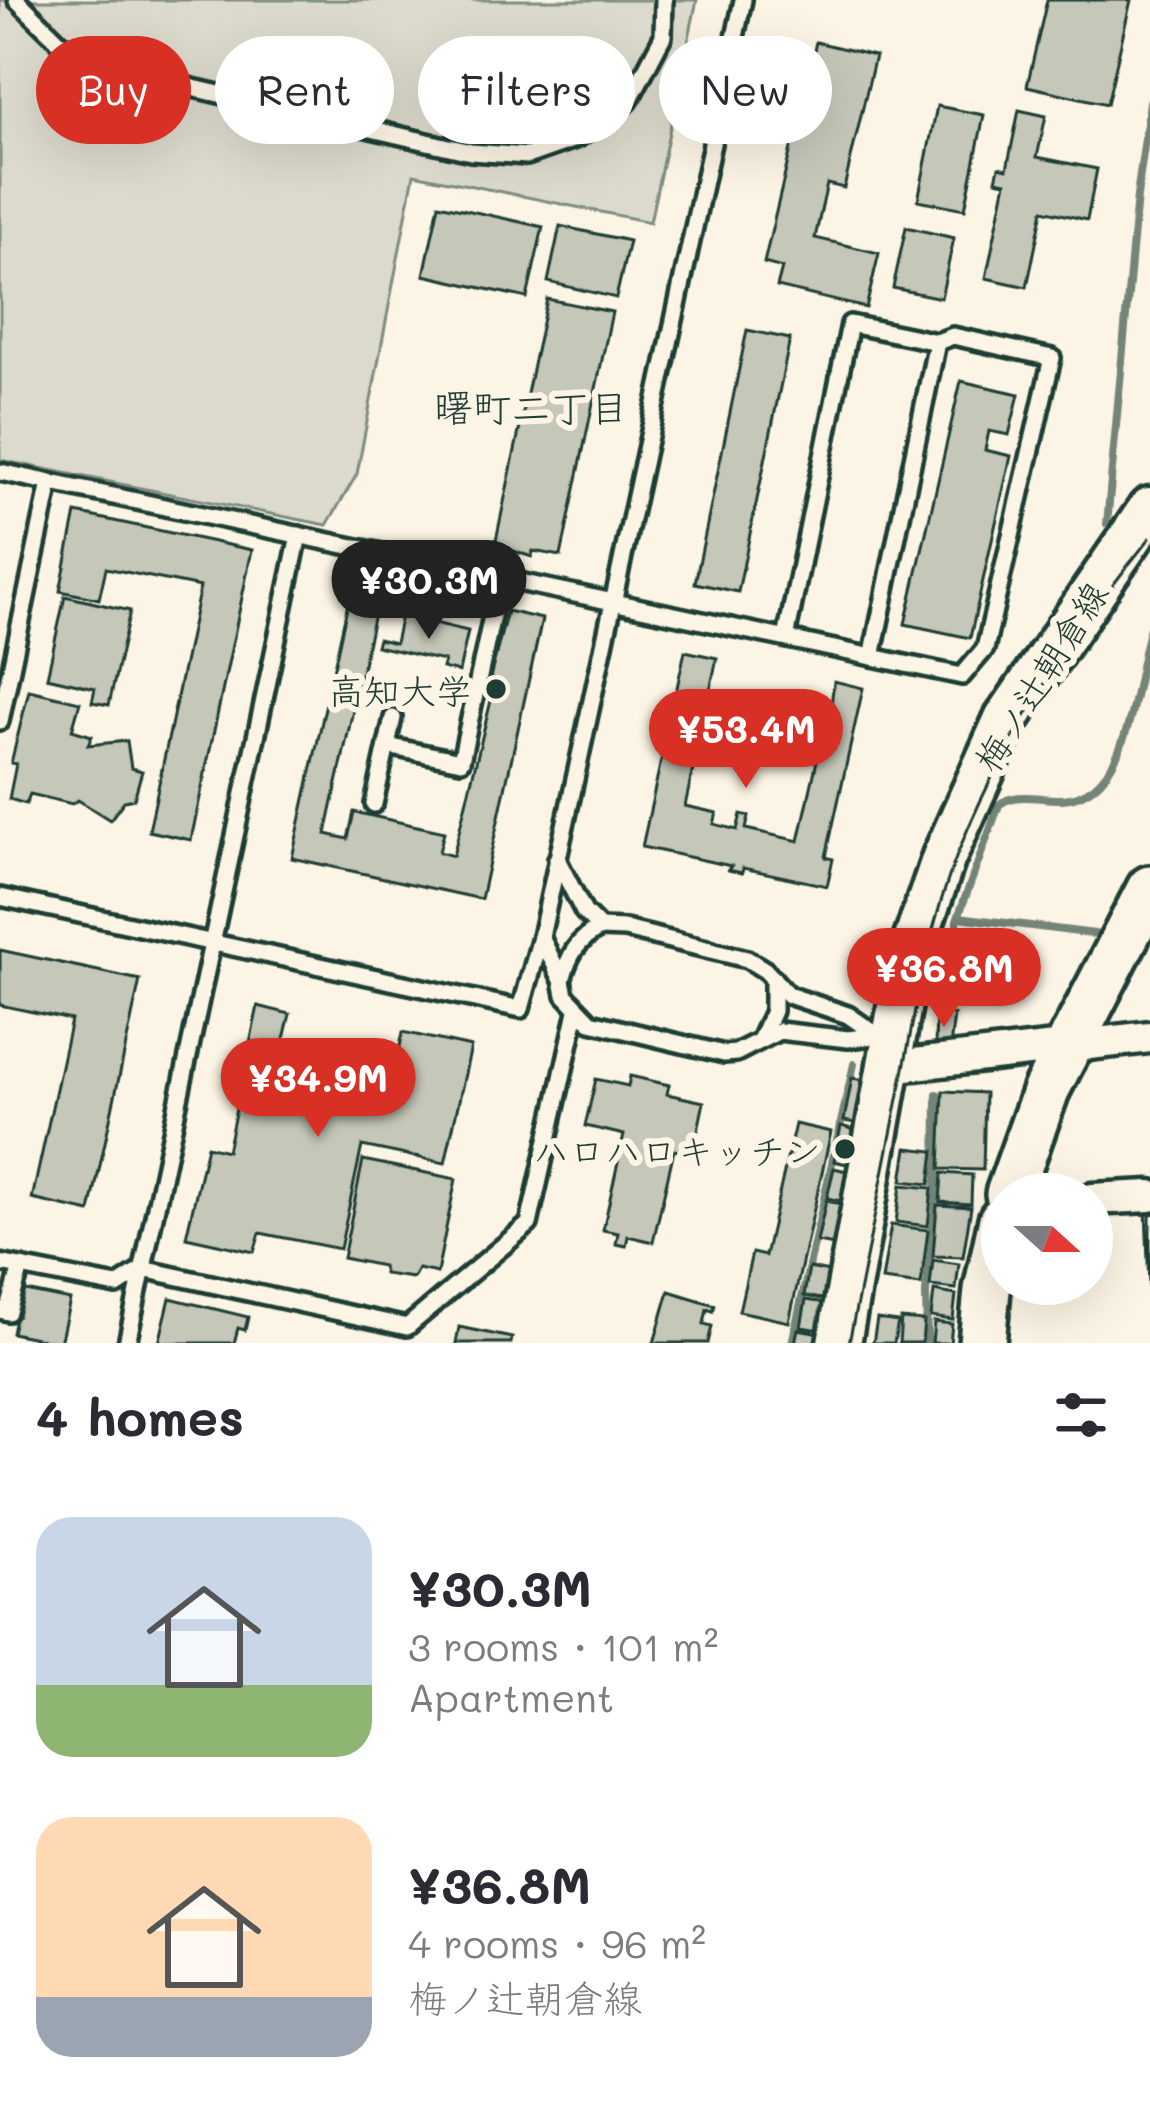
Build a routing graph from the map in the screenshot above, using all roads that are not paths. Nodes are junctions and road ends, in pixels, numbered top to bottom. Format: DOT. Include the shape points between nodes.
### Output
graph roads {
  1 [pos="17,0"];
  2 [pos="664,0"];
  3 [pos="742,0"];
  4 [pos="937,342"];
  5 [pos="0,472"];
  6 [pos="50,483"];
  7 [pos="1150,508"];
  8 [pos="298,535"];
  9 [pos="500,578"];
  10 [pos="612,601"];
  11 [pos="786,638"];
  12 [pos="872,657"];
  13 [pos="393,718"];
  14 [pos="0,721"];
  15 [pos="386,746"];
  16 [pos="374,804"];
  17 [pos="557,859"];
  18 [pos="1150,889"];
  19 [pos="0,897"];
  20 [pos="600,928"];
  21 [pos="541,937"];
  22 [pos="212,942"];
  23 [pos="773,978"];
  24 [pos="562,980"];
  25 [pos="577,1011"];
  26 [pos="1150,1036"];
  27 [pos="760,1040"];
  28 [pos="887,1045"];
  29 [pos="1066,1048"];
  30 [pos="1016,1173"];
  31 [pos="1150,1196"];
  32 [pos="1113,1198"];
  33 [pos="0,1263"];
  34 [pos="21,1267"];
  35 [pos="143,1269"];
  36 [pos="986,1305"];
  37 [pos="0,1310"];
  38 [pos="127,1343"];
  39 [pos="839,1343"];
  40 [pos="982,1343"];
  1 -- 2 [label="lane" via="80,62 470,152 527,156 578,138 629,101 663,36"];
  3 -- 10 [label="lane"];
  4 -- 11 [label="lane" via="850,324"];
  4 -- 12 [label="lane"];
  4 -- 12 [label="lane" via="953,336 1052,358 985,649 962,676"];
  5 -- 6 [label="lane"];
  6 -- 8 [label="lane"];
  6 -- 14 [label="lane"];
  7 -- 28 [label="main road, 梅ノ辻朝倉線" via="1047,653 976,778 907,965"];
  8 -- 9 [label="lane"];
  8 -- 22 [label="lane"];
  9 -- 10 [label="lane"];
  9 -- 15 [label="lane" via="460,761"];
  10 -- 11 [label="lane"];
  10 -- 17 [label="lane"];
  11 -- 12 [label="lane"];
  13 -- 15 [label="lane"];
  15 -- 16 [label="lane"];
  17 -- 20 [label="lane"];
  17 -- 21 [label="lane"];
  18 -- 29 [label="main road"];
  19 -- 22 [label="lane"];
  20 -- 23 [label="lane" via="747,959"];
  20 -- 24 [label="lane" via="583,937"];
  21 -- 22 [label="lane" via="521,1010"];
  21 -- 24 [label="lane"];
  22 -- 35 [label="lane"];
  23 -- 27 [label="lane"];
  23 -- 28 [label="lane" via="788,995 848,1015"];
  24 -- 25 [label="lane"];
  25 -- 27 [label="lane" via="591,1022 724,1054"];
  25 -- 35 [label="lane" via="529,1225 407,1327"];
  26 -- 29 [label="street"];
  27 -- 28 [label="lane" via="778,1031"];
  28 -- 29 [label="street"];
  28 -- 39 [label="main road, 梅ノ辻朝倉線"];
  29 -- 30 [label="main road"];
  31 -- 32 [label="street"];
  33 -- 34 [label="lane"];
  34 -- 35 [label="lane" via="117,1286"];
  34 -- 37 [label="lane" via="8,1312"];
  35 -- 38 [label="lane"];
  36 -- 40 [label="main road"];
}
